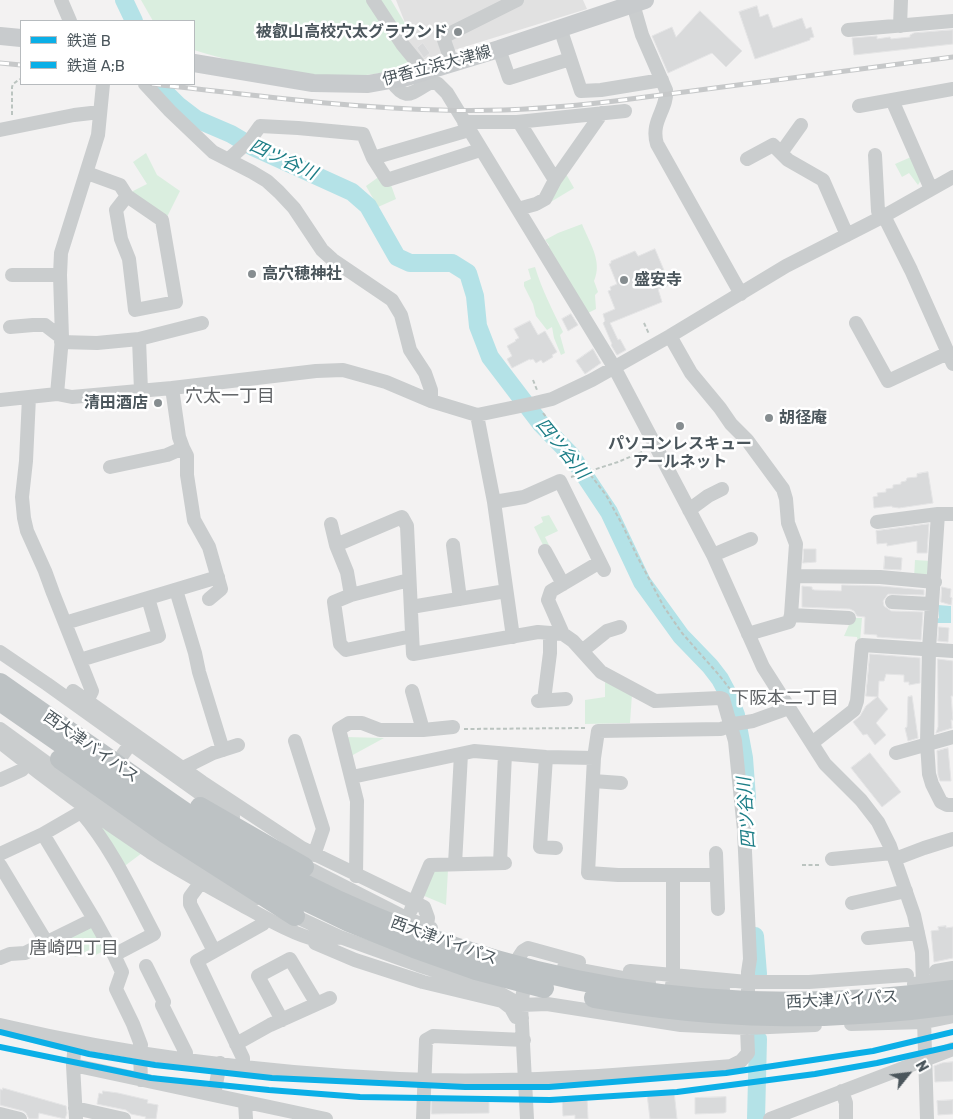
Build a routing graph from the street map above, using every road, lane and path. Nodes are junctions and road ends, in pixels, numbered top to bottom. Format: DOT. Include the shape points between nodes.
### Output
graph roads {
  1 [pos="61,0"];
  2 [pos="372,0"];
  3 [pos="517,0"];
  4 [pos="901,0"];
  5 [pos="638,2"];
  6 [pos="70,20"];
  7 [pos="953,21"];
  8 [pos="900,26"];
  9 [pos="560,28"];
  10 [pos="848,30"];
  11 [pos="0,36"];
  12 [pos="20,38"];
  13 [pos="499,49"];
  14 [pos="570,59"];
  15 [pos="195,63"];
  16 [pos="452,64"];
  17 [pos="425,72"];
  18 [pos="20,79"];
  19 [pos="391,80"];
  20 [pos="662,80"];
  21 [pos="103,85"];
  22 [pos="146,85"];
  23 [pos="953,89"];
  24 [pos="892,100"];
  25 [pos="859,107"];
  26 [pos="625,111"];
  27 [pos="100,112"];
  28 [pos="602,113"];
  29 [pos="519,122"];
  30 [pos="801,125"];
  31 [pos="466,126"];
  32 [pos="6,129"];
  33 [pos="480,150"];
  34 [pos="781,153"];
  35 [pos="875,154"];
  36 [pos="373,158"];
  37 [pos="229,159"];
  38 [pos="747,159"];
  39 [pos="87,173"];
  40 [pos="953,177"];
  41 [pos="554,180"];
  42 [pos="932,189"];
  43 [pos="127,196"];
  44 [pos="518,209"];
  45 [pos="883,217"];
  46 [pos="848,235"];
  47 [pos="12,274"];
  48 [pos="60,275"];
  49 [pos="741,294"];
  50 [pos="202,323"];
  51 [pos="856,324"];
  52 [pos="10,327"];
  53 [pos="670,336"];
  54 [pos="138,339"];
  55 [pos="61,340"];
  56 [pos="951,359"];
  57 [pos="614,367"];
  58 [pos="533,380"];
  59 [pos="535,385"];
  60 [pos="172,388"];
  61 [pos="141,391"];
  62 [pos="57,394"];
  63 [pos="29,397"];
  64 [pos="0,400"];
  65 [pos="432,401"];
  66 [pos="529,405"];
  67 [pos="477,415"];
  68 [pos="655,445"];
  69 [pos="183,448"];
  70 [pos="110,467"];
  71 [pos="587,472"];
  72 [pos="580,474"];
  73 [pos="722,489"];
  74 [pos="494,502"];
  75 [pos="689,510"];
  76 [pos="938,514"];
  77 [pos="953,514"];
  78 [pos="877,522"];
  79 [pos="331,524"];
  80 [pos="751,539"];
  81 [pos="336,545"];
  82 [pos="453,545"];
  83 [pos="545,551"];
  84 [pos="712,555"];
  85 [pos="794,576"];
  86 [pos="218,577"];
  87 [pos="410,580"];
  88 [pos="935,582"];
  89 [pos="563,584"];
  90 [pos="176,590"];
  91 [pos="506,591"];
  92 [pos="351,595"];
  93 [pos="148,598"];
  94 [pos="460,599"];
  95 [pos="209,600"];
  96 [pos="892,602"];
  97 [pos="931,604"];
  98 [pos="411,607"];
  99 [pos="791,615"];
  100 [pos="849,618"];
  101 [pos="65,623"];
  102 [pos="620,627"];
  103 [pos="556,633"];
  104 [pos="748,634"];
  105 [pos="412,636"];
  106 [pos="513,637"];
  107 [pos="0,641"];
  108 [pos="929,649"];
  109 [pos="582,651"];
  110 [pos="953,651"];
  111 [pos="0,652"];
  112 [pos="80,660"];
  113 [pos="0,667"];
  114 [pos="0,683"];
  115 [pos="412,691"];
  116 [pos="732,694"];
  117 [pos="566,699"];
  118 [pos="0,701"];
  119 [pos="88,701"];
  120 [pos="788,708"];
  121 [pos="0,715"];
  122 [pos="735,724"];
  123 [pos="453,727"];
  124 [pos="0,730"];
  125 [pos="423,730"];
  126 [pos="598,731"];
  127 [pos="136,735"];
  128 [pos="953,737"];
  129 [pos="295,741"];
  130 [pos="0,742"];
  131 [pos="812,743"];
  132 [pos="927,743"];
  133 [pos="238,745"];
  134 [pos="223,750"];
  135 [pos="896,753"];
  136 [pos="461,754"];
  137 [pos="504,754"];
  138 [pos="546,757"];
  139 [pos="594,758"];
  140 [pos="27,763"];
  141 [pos="183,768"];
  142 [pos="352,777"];
  143 [pos="0,780"];
  144 [pos="593,781"];
  145 [pos="621,782"];
  146 [pos="192,795"];
  147 [pos="953,805"];
  148 [pos="83,809"];
  149 [pos="43,834"];
  150 [pos="161,839"];
  151 [pos="953,839"];
  152 [pos="556,848"];
  153 [pos="716,853"];
  154 [pos="0,854"];
  155 [pos="893,856"];
  156 [pos="832,859"];
  157 [pos="309,861"];
  158 [pos="456,864"];
  159 [pos="802,865"];
  160 [pos="0,866"];
  161 [pos="716,875"];
  162 [pos="356,876"];
  163 [pos="673,876"];
  164 [pos="202,882"];
  165 [pos="906,891"];
  166 [pos="413,902"];
  167 [pos="852,903"];
  168 [pos="718,909"];
  169 [pos="295,916"];
  170 [pos="267,918"];
  171 [pos="94,919"];
  172 [pos="408,919"];
  173 [pos="427,926"];
  174 [pos="918,934"];
  175 [pos="304,936"];
  176 [pos="340,937"];
  177 [pos="868,938"];
  178 [pos="47,943"];
  179 [pos="214,951"];
  180 [pos="114,955"];
  181 [pos="0,958"];
  182 [pos="524,959"];
  183 [pos="146,966"];
  184 [pos="953,968"];
  185 [pos="936,971"];
  186 [pos="907,975"];
  187 [pos="673,976"];
  188 [pos="953,978"];
  189 [pos="875,983"];
  190 [pos="923,984"];
  191 [pos="748,987"];
  192 [pos="953,990"];
  193 [pos="330,998"];
  194 [pos="317,1004"];
  195 [pos="953,1005"];
  196 [pos="522,1011"];
  197 [pos="953,1016"];
  198 [pos="282,1020"];
  199 [pos="925,1022"];
  200 [pos="0,1025"];
  201 [pos="747,1028"];
  202 [pos="524,1040"];
  203 [pos="75,1042"];
  204 [pos="236,1044"];
  205 [pos="140,1049"];
  206 [pos="953,1049"];
  207 [pos="926,1058"];
  208 [pos="184,1059"];
  209 [pos="220,1063"];
  210 [pos="73,1065"];
  211 [pos="243,1066"];
  212 [pos="424,1079"];
  213 [pos="525,1079"];
  214 [pos="141,1080"];
  215 [pos="842,1091"];
  216 [pos="214,1095"];
  217 [pos="245,1102"];
  218 [pos="75,1113"];
  219 [pos="0,1114"];
  220 [pos="20,1119"];
  221 [pos="124,1119"];
  222 [pos="246,1119"];
  223 [pos="326,1119"];
  224 [pos="423,1119"];
  225 [pos="527,1119"];
  226 [pos="770,1119"];
  227 [pos="846,1119"];
  228 [pos="927,1119"];
  1 -- 6 [label="street"];
  2 -- 17 [label="street"];
  3 -- 16 [label="street" via="447,34 444,40"];
  4 -- 8 [label="street"];
  5 -- 9 [label="main road, 伊香立浜大津線"];
  5 -- 20 [label="street" via="642,35"];
  7 -- 8 [label="street"];
  8 -- 10 [label="street"];
  9 -- 13 [label="main road, 伊香立浜大津線"];
  9 -- 14 [label="street"];
  11 -- 12 [label="main road"];
  13 -- 14 [label="street" via="509,78"];
  13 -- 16 [label="main road, 伊香立浜大津線"];
  14 -- 20 [label="street" via="581,91"];
  15 -- 19 [label="main road, 伊香立浜大津線" via="313,83 368,84"];
  16 -- 17 [label="main road, 伊香立浜大津線"];
  17 -- 19 [label="main road, 伊香立浜大津線"];
  18 -- 32 [label="path" via="12,87"];
  19 -- 31 [label="street" via="404,94 416,92 432,82 438,84"];
  20 -- 49 [label="street" via="666,95 656,122 654,134 657,144"];
  21 -- 27 [label="street"];
  22 -- 37 [label="street" via="213,152"];
  23 -- 24 [label="street"];
  24 -- 25 [label="street"];
  24 -- 42 [label="street"];
  26 -- 28 [label="street"];
  27 -- 32 [label="street"];
  27 -- 39 [label="street" via="98,135"];
  28 -- 29 [label="street"];
  28 -- 41 [label="street"];
  29 -- 31 [label="street"];
  29 -- 41 [label="street"];
  30 -- 34 [label="street"];
  31 -- 33 [label="street"];
  31 -- 36 [label="street"];
  33 -- 36 [label="street" via="387,180"];
  33 -- 44 [label="street"];
  34 -- 38 [label="street" via="773,144"];
  34 -- 46 [label="street" via="823,180"];
  35 -- 45 [label="street" via="878,211"];
  36 -- 37 [label="street" via="363,134 260,126"];
  37 -- 65 [label="street" via="267,181 279,192 333,260 392,300 401,315 410,350 425,373"];
  39 -- 43 [label="street" via="120,185"];
  39 -- 48 [label="street" via="61,252"];
  40 -- 42 [label="street"];
  41 -- 44 [label="street" via="545,199"];
  42 -- 45 [label="street"];
  43 -- 43 [label="street" via="162,220 176,302 135,310 128,259 116,210"];
  44 -- 57 [label="street"];
  45 -- 46 [label="street"];
  45 -- 56 [label="street"];
  46 -- 49 [label="street" via="786,266"];
  47 -- 48 [label="street"];
  48 -- 55 [label="street"];
  49 -- 53 [label="street"];
  50 -- 54 [label="street"];
  51 -- 56 [label="street" via="888,381"];
  52 -- 55 [label="street" via="45,325"];
  53 -- 57 [label="street"];
  53 -- 85 [label="street" via="691,373 783,489 788,523 796,544"];
  54 -- 55 [label="street" via="97,343"];
  54 -- 61 [label="street"];
  55 -- 62 [label="street"];
  57 -- 66 [label="street" via="552,399"];
  57 -- 68 [label="street"];
  58 -- 59 [label="path"];
  60 -- 61 [label="street"];
  60 -- 65 [label="street" via="343,370 386,382"];
  60 -- 69 [label="street"];
  61 -- 62 [label="street" via="72,397"];
  62 -- 63 [label="street"];
  63 -- 64 [label="street"];
  63 -- 101 [label="street" via="22,497 24,518"];
  65 -- 67 [label="street"];
  66 -- 67 [label="street"];
  66 -- 71 [label="path"];
  67 -- 74 [label="street"];
  68 -- 71 [label="path"];
  68 -- 75 [label="street"];
  69 -- 70 [label="street" via="167,455"];
  69 -- 86 [label="street" via="187,456 194,520 209,548"];
  71 -- 72 [label="path"];
  71 -- 116 [label="path" via="606,495 664,607"];
  73 -- 75 [label="street"];
  74 -- 89 [label="street" via="524,497 560,481 602,566"];
  74 -- 91 [label="street"];
  75 -- 84 [label="street"];
  76 -- 77 [label="street"];
  76 -- 78 [label="street"];
  76 -- 88 [label="street"];
  79 -- 81 [label="street"];
  80 -- 84 [label="street"];
  81 -- 87 [label="street" via="402,517 407,526"];
  81 -- 92 [label="street" via="347,572"];
  82 -- 94 [label="street"];
  83 -- 89 [label="street"];
  84 -- 104 [label="street"];
  85 -- 88 [label="street" via="880,577"];
  85 -- 99 [label="street"];
  86 -- 90 [label="street"];
  86 -- 95 [label="street" via="222,589"];
  87 -- 92 [label="street"];
  87 -- 98 [label="street"];
  88 -- 97 [label="street"];
  89 -- 103 [label="street" via="551,591 548,600"];
  90 -- 93 [label="street"];
  90 -- 134 [label="street" via="195,653 194,673"];
  91 -- 94 [label="street"];
  91 -- 106 [label="street"];
  92 -- 105 [label="street" via="334,602 340,644 346,650"];
  93 -- 101 [label="street"];
  93 -- 112 [label="street" via="159,636"];
  94 -- 98 [label="street"];
  96 -- 97 [label="street"];
  97 -- 108 [label="street"];
  98 -- 105 [label="street"];
  99 -- 100 [label="street"];
  99 -- 104 [label="street" via="789,622"];
  101 -- 112 [label="street"];
  102 -- 109 [label="street" via="607,631"];
  103 -- 106 [label="street" via="538,632"];
  103 -- 109 [label="street" via="573,641"];
  103 -- 117 [label="street" via="541,701"];
  104 -- 120 [label="street"];
  105 -- 106 [label="street" via="413,654"];
  107 -- 119 [label="street"];
  108 -- 110 [label="street"];
  108 -- 131 [label="street" via="862,645 854,710"];
  108 -- 132 [label="street"];
  109 -- 122 [label="street" via="600,672 655,701 723,699"];
  111 -- 146 [label="street" via="55,689"];
  112 -- 119 [label="street" via="92,691"];
  113 -- 146 [label="highway"];
  114 -- 192 [label="highway, 西大津バイパス" via="235,845 353,907 478,955 588,983 734,1001 854,1001"];
  115 -- 125 [label="street"];
  118 -- 195 [label="highway, 西大津バイパス" via="171,820 289,894 349,922 476,970 535,986 644,1007 733,1016 855,1016"];
  119 -- 127 [label="street"];
  120 -- 122 [label="street"];
  120 -- 131 [label="street"];
  121 -- 150 [label="highway" via="113,798"];
  122 -- 126 [label="street" via="721,729"];
  122 -- 191 [label="street" via="744,830 750,959"];
  123 -- 125 [label="street"];
  123 -- 126 [label="path" via="501,730 592,728"];
  124 -- 150 [label="street"];
  125 -- 142 [label="street" via="380,730 348,723 340,729"];
  126 -- 139 [label="street"];
  127 -- 141 [label="street"];
  127 -- 148 [label="street"];
  128 -- 132 [label="street"];
  129 -- 157 [label="street" via="323,829"];
  130 -- 140 [label="street"];
  131 -- 155 [label="street" via="824,764 861,800 878,822"];
  132 -- 135 [label="street"];
  132 -- 147 [label="street" via="932,784 941,802"];
  133 -- 134 [label="street"];
  134 -- 141 [label="street"];
  136 -- 137 [label="street" via="474,751"];
  136 -- 142 [label="street"];
  136 -- 158 [label="street"];
  137 -- 138 [label="street"];
  137 -- 158 [label="street" via="503,863"];
  138 -- 139 [label="street"];
  138 -- 152 [label="street" via="540,846"];
  139 -- 144 [label="street"];
  140 -- 143 [label="street" via="22,770"];
  140 -- 148 [label="street"];
  141 -- 157 [label="street" via="268,826"];
  142 -- 162 [label="street" via="357,801"];
  144 -- 145 [label="street"];
  144 -- 163 [label="street" via="588,873"];
  146 -- 157 [label="highway"];
  148 -- 149 [label="street"];
  148 -- 164 [label="street"];
  148 -- 180 [label="street" via="154,934"];
  149 -- 154 [label="street"];
  149 -- 171 [label="street"];
  150 -- 169 [label="highway"];
  151 -- 155 [label="street"];
  153 -- 161 [label="street"];
  155 -- 156 [label="street"];
  155 -- 165 [label="street"];
  156 -- 159 [label="path" via="830,864"];
  157 -- 162 [label="street"];
  157 -- 172 [label="street"];
  158 -- 166 [label="street" via="430,865"];
  160 -- 178 [label="street"];
  161 -- 163 [label="street"];
  161 -- 168 [label="street"];
  162 -- 166 [label="street"];
  163 -- 187 [label="street"];
  164 -- 170 [label="street"];
  164 -- 179 [label="street" via="190,898 190,904"];
  165 -- 167 [label="street"];
  165 -- 174 [label="street"];
  166 -- 172 [label="street"];
  166 -- 173 [label="street" via="424,908"];
  169 -- 176 [label="street"];
  170 -- 175 [label="street"];
  170 -- 179 [label="street" via="263,924"];
  171 -- 178 [label="street"];
  171 -- 180 [label="street"];
  172 -- 173 [label="street"];
  173 -- 182 [label="street" via="466,942"];
  174 -- 177 [label="street"];
  174 -- 190 [label="street"];
  175 -- 176 [label="street" via="318,941"];
  175 -- 196 [label="street" via="355,960 423,982 502,1000 516,1017"];
  176 -- 196 [label="street" via="492,989"];
  178 -- 181 [label="street" via="25,953"];
  179 -- 204 [label="street" via="198,961"];
  180 -- 205 [label="street" via="122,972 116,989 133,1024"];
  182 -- 187 [label="street" via="523,951 528,948 592,965"];
  182 -- 191 [label="street" via="648,983"];
  182 -- 196 [label="street"];
  183 -- 208 [label="street" via="186,1053"];
  184 -- 185 [label="street"];
  186 -- 189 [label="street"];
  187 -- 191 [label="street"];
  188 -- 190 [label="street"];
  189 -- 190 [label="street"];
  189 -- 191 [label="street" via="818,992"];
  190 -- 199 [label="street"];
  193 -- 194 [label="street"];
  194 -- 198 [label="street"];
  194 -- 198 [label="street" via="290,958 258,976"];
  196 -- 201 [label="street" via="547,1004 681,1025"];
  196 -- 202 [label="street"];
  197 -- 199 [label="street"];
  198 -- 204 [label="street"];
  199 -- 201 [label="street"];
  199 -- 207 [label="street"];
  200 -- 203 [label="street"];
  201 -- 213 [label="street" via="748,1053 742,1061 730,1066"];
  202 -- 212 [label="street" via="433,1036 426,1040"];
  202 -- 213 [label="street"];
  203 -- 205 [label="street"];
  203 -- 210 [label="street"];
  204 -- 211 [label="street" via="244,1058"];
  205 -- 208 [label="street"];
  205 -- 214 [label="street"];
  206 -- 207 [label="street"];
  207 -- 215 [label="street"];
  207 -- 228 [label="street"];
  208 -- 209 [label="street"];
  209 -- 211 [label="street"];
  209 -- 216 [label="street"];
  210 -- 214 [label="street"];
  210 -- 218 [label="street"];
  211 -- 212 [label="street"];
  212 -- 213 [label="street"];
  212 -- 224 [label="street"];
  213 -- 225 [label="street"];
  214 -- 216 [label="street"];
  215 -- 226 [label="street"];
  215 -- 227 [label="street"];
  216 -- 217 [label="street"];
  217 -- 222 [label="street"];
  217 -- 223 [label="street"];
  218 -- 221 [label="street"];
  219 -- 220 [label="street"];
}
